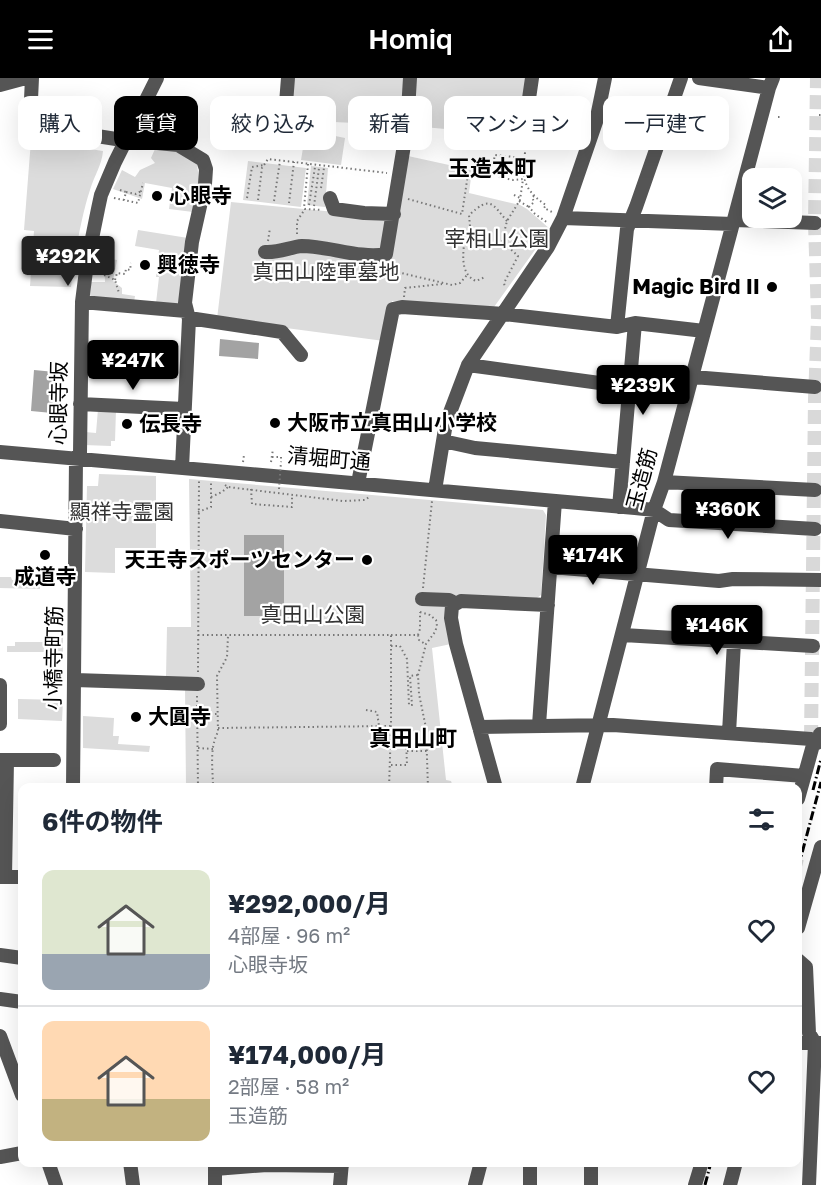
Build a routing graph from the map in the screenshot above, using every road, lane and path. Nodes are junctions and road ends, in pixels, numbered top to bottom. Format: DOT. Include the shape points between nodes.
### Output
graph roads {
  1 [pos="26,78"];
  2 [pos="32,78"];
  3 [pos="157,78"];
  4 [pos="288,78"];
  5 [pos="410,78"];
  6 [pos="532,78"];
  7 [pos="605,78"];
  8 [pos="681,78"];
  9 [pos="699,78"];
  10 [pos="732,81"];
  11 [pos="771,83"];
  12 [pos="0,85"];
  13 [pos="148,96"];
  14 [pos="287,96"];
  15 [pos="530,96"];
  16 [pos="114,138"];
  17 [pos="122,150"];
  18 [pos="186,150"];
  19 [pos="526,150"];
  20 [pos="524,158"];
  21 [pos="280,161"];
  22 [pos="474,161"];
  23 [pos="294,162"];
  24 [pos="308,164"];
  25 [pos="494,164"];
  26 [pos="264,165"];
  27 [pos="315,167"];
  28 [pos="319,168"];
  29 [pos="324,168"];
  30 [pos="468,174"];
  31 [pos="400,175"];
  32 [pos="523,179"];
  33 [pos="143,183"];
  34 [pos="120,190"];
  35 [pos="141,191"];
  36 [pos="126,192"];
  37 [pos="133,194"];
  38 [pos="514,195"];
  39 [pos="535,196"];
  40 [pos="114,198"];
  41 [pos="247,198"];
  42 [pos="124,200"];
  43 [pos="258,200"];
  44 [pos="520,200"];
  45 [pos="274,201"];
  46 [pos="132,202"];
  47 [pos="289,203"];
  48 [pos="327,203"];
  49 [pos="309,206"];
  50 [pos="314,206"];
  51 [pos="529,207"];
  52 [pos="395,208"];
  53 [pos="306,209"];
  54 [pos="462,214"];
  55 [pos="469,215"];
  56 [pos="557,219"];
  57 [pos="631,220"];
  58 [pos="507,221"];
  59 [pos="734,222"];
  60 [pos="815,223"];
  61 [pos="470,226"];
  62 [pos="465,234"];
  63 [pos="300,246"];
  64 [pos="266,252"];
  65 [pos="388,258"];
  66 [pos="131,263"];
  67 [pos="100,273"];
  68 [pos="467,275"];
  69 [pos="485,276"];
  70 [pos="114,279"];
  71 [pos="445,284"];
  72 [pos="504,286"];
  73 [pos="405,290"];
  74 [pos="122,297"];
  75 [pos="82,302"];
  76 [pos="188,314"];
  77 [pos="504,314"];
  78 [pos="635,323"];
  79 [pos="616,327"];
  80 [pos="704,332"];
  81 [pos="301,355"];
  82 [pos="468,365"];
  83 [pos="693,377"];
  84 [pos="629,387"];
  85 [pos="815,387"];
  86 [pos="80,404"];
  87 [pos="184,409"];
  88 [pos="443,441"];
  89 [pos="273,449"];
  90 [pos="0,453"];
  91 [pos="244,455"];
  92 [pos="272,457"];
  93 [pos="76,458"];
  94 [pos="243,462"];
  95 [pos="271,462"];
  96 [pos="623,462"];
  97 [pos="182,468"];
  98 [pos="199,477"];
  99 [pos="211,478"];
  100 [pos="223,480"];
  101 [pos="664,482"];
  102 [pos="358,483"];
  103 [pos="228,487"];
  104 [pos="251,489"];
  105 [pos="279,489"];
  106 [pos="815,490"];
  107 [pos="373,493"];
  108 [pos="433,494"];
  109 [pos="292,495"];
  110 [pos="211,497"];
  111 [pos="555,501"];
  112 [pos="619,507"];
  113 [pos="654,510"];
  114 [pos="198,512"];
  115 [pos="0,521"];
  116 [pos="76,529"];
  117 [pos="815,529"];
  118 [pos="551,567"];
  119 [pos="639,574"];
  120 [pos="821,580"];
  121 [pos="455,603"];
  122 [pos="548,605"];
  123 [pos="421,606"];
  124 [pos="198,635"];
  125 [pos="391,635"];
  126 [pos="418,635"];
  127 [pos="623,635"];
  128 [pos="228,636"];
  129 [pos="734,642"];
  130 [pos="426,644"];
  131 [pos="391,646"];
  132 [pos="813,646"];
  133 [pos="418,675"];
  134 [pos="75,680"];
  135 [pos="198,684"];
  136 [pos="0,685"];
  137 [pos="366,710"];
  138 [pos="217,714"];
  139 [pos="197,715"];
  140 [pos="0,724"];
  141 [pos="539,725"];
  142 [pos="599,725"];
  143 [pos="379,726"];
  144 [pos="391,726"];
  145 [pos="479,727"];
  146 [pos="218,728"];
  147 [pos="729,733"];
  148 [pos="820,737"];
  149 [pos="391,738"];
  150 [pos="198,748"];
  151 [pos="213,749"];
  152 [pos="407,751"];
  153 [pos="427,751"];
  154 [pos="4,760"];
  155 [pos="54,760"];
  156 [pos="391,765"];
  157 [pos="804,776"];
  158 [pos="73,783"];
  159 [pos="198,783"];
  160 [pos="213,783"];
  161 [pos="389,783"];
  162 [pos="428,783"];
  163 [pos="495,783"];
  164 [pos="583,783"];
  165 [pos="716,783"];
  166 [pos="802,784"];
  167 [pos="821,847"];
  168 [pos="813,868"];
  169 [pos="2,877"];
  170 [pos="18,877"];
  171 [pos="802,912"];
  172 [pos="0,955"];
  173 [pos="18,957"];
  174 [pos="802,964"];
  175 [pos="0,999"];
  176 [pos="18,1001"];
  177 [pos="0,1036"];
  178 [pos="802,1043"];
  179 [pos="818,1043"];
  180 [pos="12,1067"];
  181 [pos="18,1084"];
  182 [pos="816,1122"];
  183 [pos="816,1146"];
  184 [pos="18,1154"];
  185 [pos="0,1157"];
  186 [pos="50,1167"];
  187 [pos="131,1167"];
  188 [pos="215,1167"];
  189 [pos="342,1167"];
  190 [pos="480,1167"];
  191 [pos="530,1167"];
  192 [pos="591,1167"];
  193 [pos="697,1167"];
  194 [pos="735,1167"];
  195 [pos="56,1185"];
  196 [pos="133,1185"];
  197 [pos="215,1185"];
  198 [pos="340,1185"];
  199 [pos="475,1185"];
  200 [pos="530,1185"];
  201 [pos="591,1185"];
  202 [pos="695,1185"];
  203 [pos="730,1185"];
  204 [pos="809,1185"];
  1 -- 12 [label="street"];
  2 -- 16 [label="street" via="33,126"];
  3 -- 13 [label="street, 心眼寺坂"];
  4 -- 14 [label="street"];
  5 -- 31 [label="street"];
  6 -- 15 [label="street"];
  7 -- 56 [label="street" via="596,122"];
  8 -- 57 [label="street"];
  9 -- 10 [label="street"];
  10 -- 11 [label="street"];
  11 -- 59 [label="street, 玉造筋"];
  17 -- 75 [label="street, 心眼寺坂" via="101,195"];
  18 -- 76 [label="street" via="205,164 185,303"];
  19 -- 20 [label="path"];
  20 -- 25 [label="path" via="495,155"];
  20 -- 32 [label="path"];
  21 -- 23 [label="path"];
  21 -- 26 [label="path" via="268,159"];
  21 -- 45 [label="path"];
  22 -- 25 [label="path"];
  23 -- 24 [label="path"];
  23 -- 47 [label="path"];
  24 -- 31 [label="path"];
  24 -- 53 [label="path"];
  25 -- 32 [label="path" via="504,168 500,178"];
  26 -- 41 [label="path" via="252,167"];
  26 -- 43 [label="path"];
  27 -- 49 [label="path"];
  28 -- 50 [label="path"];
  29 -- 48 [label="path"];
  30 -- 54 [label="path"];
  31 -- 52 [label="street"];
  32 -- 39 [label="path"];
  32 -- 44 [label="path"];
  33 -- 35 [label="path"];
  34 -- 36 [label="path"];
  35 -- 37 [label="path"];
  35 -- 46 [label="path" via="138,203"];
  36 -- 37 [label="path"];
  36 -- 42 [label="path"];
  37 -- 46 [label="path"];
  38 -- 44 [label="path"];
  39 -- 51 [label="path"];
  39 -- 56 [label="path"];
  40 -- 42 [label="path"];
  42 -- 46 [label="path"];
  44 -- 51 [label="path"];
  44 -- 58 [label="path"];
  48 -- 50 [label="path"];
  48 -- 52 [label="street" via="364,213"];
  48 -- 53 [label="path"];
  49 -- 50 [label="path"];
  49 -- 53 [label="path"];
  51 -- 56 [label="path" via="535,214"];
  52 -- 54 [label="path" via="411,199"];
  52 -- 65 [label="street"];
  53 -- 63 [label="path" via="296,226"];
  54 -- 55 [label="path"];
  55 -- 58 [label="path" via="490,204"];
  55 -- 61 [label="path"];
  56 -- 57 [label="street"];
  56 -- 77 [label="street" via="548,247"];
  57 -- 59 [label="street"];
  57 -- 79 [label="street"];
  58 -- 72 [label="path" via="502,242 518,257"];
  59 -- 60 [label="street"];
  59 -- 80 [label="street, 玉造筋"];
  62 -- 68 [label="path"];
  63 -- 64 [label="street"];
  63 -- 65 [label="street"];
  65 -- 71 [label="path" via="397,272"];
  66 -- 70 [label="path" via="130,270 117,273"];
  67 -- 70 [label="path"];
  68 -- 69 [label="path" via="476,281"];
  68 -- 71 [label="path" via="456,285"];
  70 -- 74 [label="path"];
  71 -- 73 [label="path"];
  75 -- 76 [label="street"];
  75 -- 86 [label="street, 心眼寺坂"];
  76 -- 81 [label="street" via="282,332"];
  76 -- 87 [label="street"];
  77 -- 79 [label="street"];
  77 -- 82 [label="street"];
  77 -- 102 [label="street" via="393,309"];
  78 -- 79 [label="street"];
  78 -- 80 [label="street"];
  78 -- 84 [label="street"];
  80 -- 83 [label="street, 玉造筋"];
  82 -- 84 [label="street"];
  82 -- 88 [label="street"];
  83 -- 85 [label="street"];
  83 -- 101 [label="street, 玉造筋"];
  84 -- 96 [label="street"];
  86 -- 87 [label="street"];
  86 -- 93 [label="street, 心眼寺坂" via="80,453"];
  87 -- 97 [label="street"];
  88 -- 96 [label="street" via="475,448"];
  88 -- 108 [label="street"];
  89 -- 92 [label="path"];
  90 -- 93 [label="street, 清堀町通"];
  91 -- 94 [label="path"];
  92 -- 95 [label="path"];
  92 -- 105 [label="path, bridge" via="281,457"];
  93 -- 97 [label="street, 清堀町通"];
  93 -- 116 [label="street, 心眼寺坂"];
  96 -- 112 [label="street"];
  97 -- 102 [label="street, 清堀町通"];
  98 -- 114 [label="path"];
  99 -- 110 [label="path"];
  100 -- 103 [label="path"];
  101 -- 106 [label="street"];
  101 -- 113 [label="street, 玉造筋"];
  102 -- 108 [label="street, 清堀町通"];
  103 -- 104 [label="path"];
  103 -- 110 [label="path"];
  104 -- 109 [label="path"];
  104 -- 109 [label="path" via="252,504 292,507"];
  107 -- 109 [label="path" via="365,500 343,501"];
  108 -- 111 [label="street, 清堀町通"];
  108 -- 123 [label="path"];
  110 -- 114 [label="path" via="211,507"];
  111 -- 112 [label="street, 清堀町通"];
  111 -- 118 [label="street"];
  112 -- 113 [label="street, 清堀町通"];
  113 -- 117 [label="street, 清堀町通" via="669,520"];
  113 -- 119 [label="street, 玉造筋"];
  114 -- 124 [label="path"];
  115 -- 116 [label="street"];
  116 -- 134 [label="street, 小橋寺町筋"];
  118 -- 119 [label="street"];
  118 -- 122 [label="street"];
  119 -- 120 [label="street" via="719,581"];
  119 -- 127 [label="street, 玉造筋"];
  121 -- 122 [label="street"];
  121 -- 123 [label="street" via="449,600"];
  121 -- 145 [label="street" via="451,611 456,644"];
  122 -- 141 [label="street"];
  123 -- 126 [label="path"];
  123 -- 130 [label="path" via="437,626"];
  124 -- 128 [label="path"];
  124 -- 135 [label="path"];
  125 -- 126 [label="path"];
  125 -- 128 [label="path"];
  125 -- 131 [label="path"];
  126 -- 130 [label="path"];
  127 -- 129 [label="street"];
  127 -- 142 [label="street, 玉造筋"];
  128 -- 138 [label="path" via="227,657 217,676"];
  129 -- 132 [label="street"];
  129 -- 147 [label="street"];
  130 -- 133 [label="path"];
  131 -- 133 [label="path" via="400,646 406,659 409,705 410,676"];
  131 -- 144 [label="path"];
  133 -- 153 [label="path"];
  134 -- 135 [label="street"];
  134 -- 158 [label="street, 小橋寺町筋"];
  135 -- 139 [label="path"];
  136 -- 140 [label="street"];
  137 -- 143 [label="path" via="377,712"];
  138 -- 139 [label="path"];
  138 -- 146 [label="path"];
  139 -- 150 [label="path"];
  141 -- 142 [label="street"];
  141 -- 145 [label="street"];
  142 -- 147 [label="street"];
  142 -- 164 [label="street, 玉造筋"];
  143 -- 144 [label="path"];
  143 -- 146 [label="path"];
  144 -- 149 [label="path"];
  145 -- 163 [label="street"];
  146 -- 151 [label="path"];
  147 -- 148 [label="street"];
  148 -- 157 [label="street" via="813,745"];
  149 -- 152 [label="path" via="406,738"];
  149 -- 156 [label="path"];
  150 -- 151 [label="path"];
  150 -- 159 [label="path"];
  151 -- 160 [label="path"];
  152 -- 153 [label="path"];
  152 -- 156 [label="path" via="407,765"];
  153 -- 162 [label="path"];
  154 -- 155 [label="street"];
  154 -- 169 [label="street"];
  156 -- 161 [label="path"];
  157 -- 165 [label="street" via="717,769"];
  157 -- 166 [label="street"];
  167 -- 168 [label="street"];
  168 -- 171 [label="street"];
  169 -- 170 [label="street"];
  172 -- 173 [label="street"];
  174 -- 179 [label="street" via="806,967 809,1033"];
  175 -- 176 [label="street"];
  177 -- 180 [label="street"];
  178 -- 179 [label="street"];
  179 -- 182 [label="street"];
  180 -- 181 [label="street"];
  182 -- 183 [label="street"];
  183 -- 204 [label="street"];
  184 -- 185 [label="street"];
  186 -- 195 [label="street"];
  187 -- 196 [label="street"];
  188 -- 197 [label="street"];
  189 -- 198 [label="street"];
  190 -- 199 [label="street"];
  191 -- 200 [label="street"];
  192 -- 201 [label="street"];
  193 -- 202 [label="street"];
  194 -- 203 [label="street"];
}
